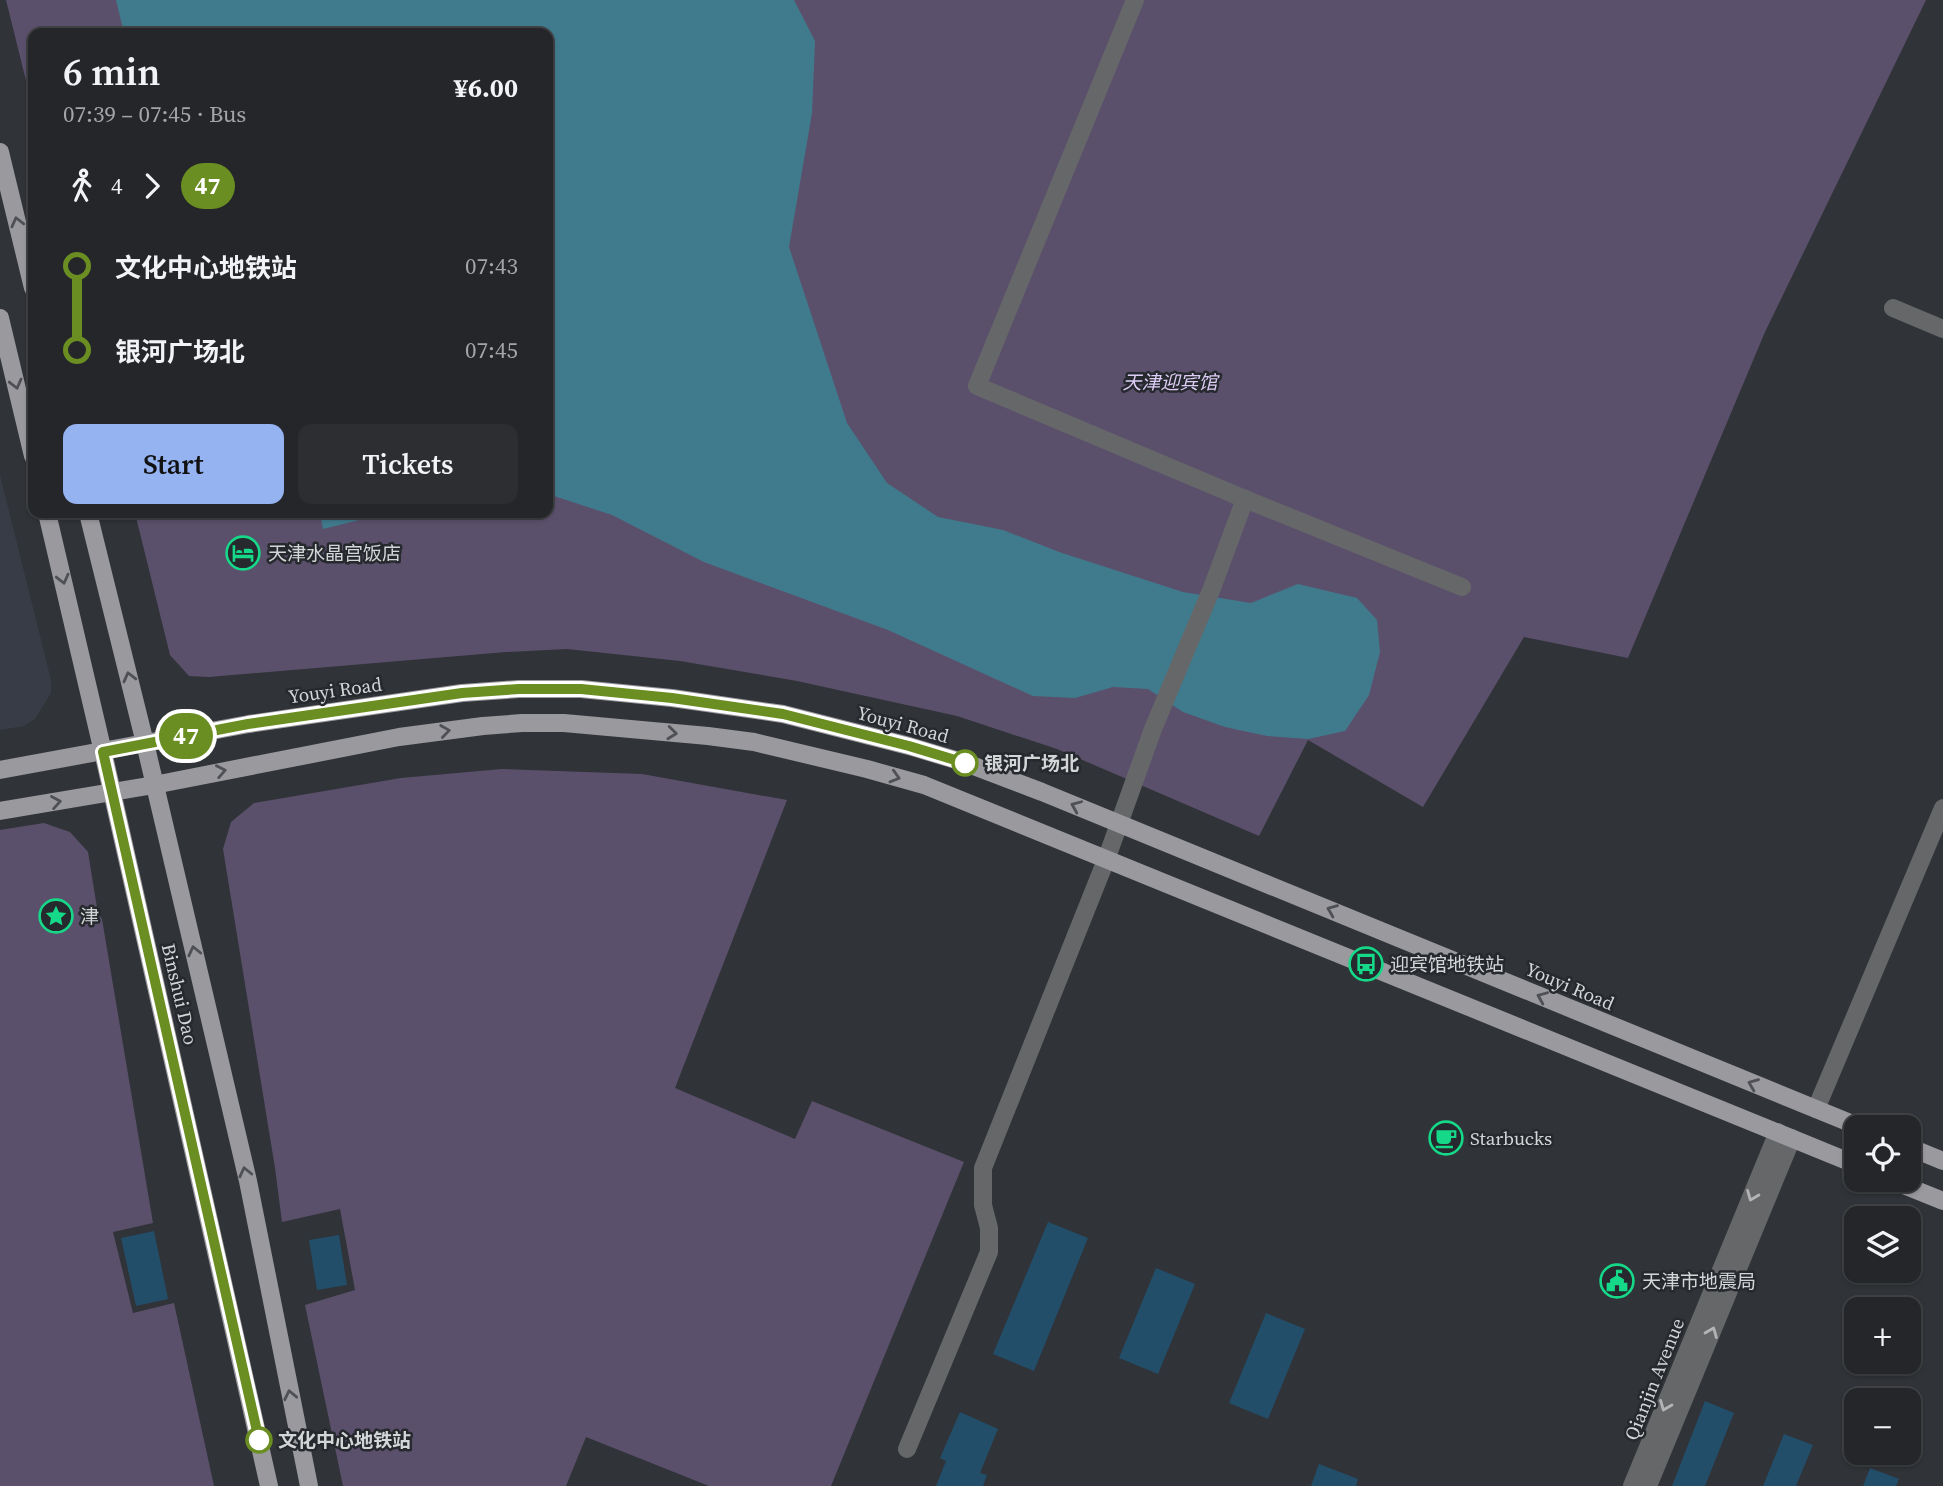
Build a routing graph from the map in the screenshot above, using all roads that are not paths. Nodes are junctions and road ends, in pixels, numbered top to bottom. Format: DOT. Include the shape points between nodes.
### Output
graph roads {
  1 [pos="1135,0"];
  2 [pos="0,152"];
  3 [pos="28,267"];
  4 [pos="1893,308"];
  5 [pos="0,317"];
  6 [pos="1943,329"];
  7 [pos="28,435"];
  8 [pos="1245,499"];
  9 [pos="48,518"];
  10 [pos="89,518"];
  11 [pos="1462,587"];
  12 [pos="145,743"];
  13 [pos="103,752"];
  14 [pos="0,770"];
  15 [pos="155,785"];
  16 [pos="112,793"];
  17 [pos="1943,808"];
  18 [pos="0,811"];
  19 [pos="1120,824"];
  20 [pos="1106,860"];
  21 [pos="1816,1109"];
  22 [pos="1844,1120"];
  23 [pos="1785,1135"];
  24 [pos="1921,1152"];
  25 [pos="1844,1160"];
  26 [pos="1943,1161"];
  27 [pos="1921,1192"];
  28 [pos="1943,1201"];
  29 [pos="907,1450"];
  30 [pos="269,1486"];
  31 [pos="309,1486"];
  32 [pos="1632,1486"];
  33 [pos="1648,1486"];
  1 -- 8 [label="street" via="977,386"];
  3 -- 2 [label="main road, one-way"];
  4 -- 6 [label="street"];
  5 -- 7 [label="main road, one-way"];
  8 -- 11 [label="street"];
  8 -- 19 [label="street"];
  9 -- 13 [label="main road, Binshui Dao, one-way"];
  12 -- 10 [label="main road, Binshui Dao, one-way"];
  12 -- 13 [label="main road, Youyi Road"];
  12 -- 15 [label="main road, Binshui Dao"];
  19 -- 12 [label="main road, Youyi Road, one-way" via="966,763 848,730 783,714 581,689 462,693"];
  13 -- 14 [label="main road, Youyi Road"];
  13 -- 16 [label="main road, Binshui Dao"];
  15 -- 16 [label="main road"];
  15 -- 20 [label="main road, one-way" via="399,737 483,726 564,723 754,743 867,769 924,785"];
  31 -- 15 [label="main road, Binshui Dao, one-way" via="248,1181"];
  18 -- 16 [label="main road, one-way"];
  16 -- 30 [label="main road, Binshui Dao"];
  17 -- 21 [label="street"];
  19 -- 20 [label="street"];
  21 -- 19 [label="main road, Youyi Road, one-way"];
  20 -- 23 [label="main road"];
  20 -- 29 [label="street" via="983,1168 989,1252"];
  21 -- 22 [label="main road, Youyi Road"];
  23 -- 25 [label="main road"];
  23 -- 32 [label="street, Qianjin Avenue, one-way"];
  33 -- 23 [label="street, Qianjin Avenue, one-way"];
  24 -- 26 [label="main road"];
  27 -- 28 [label="main road"];
}
